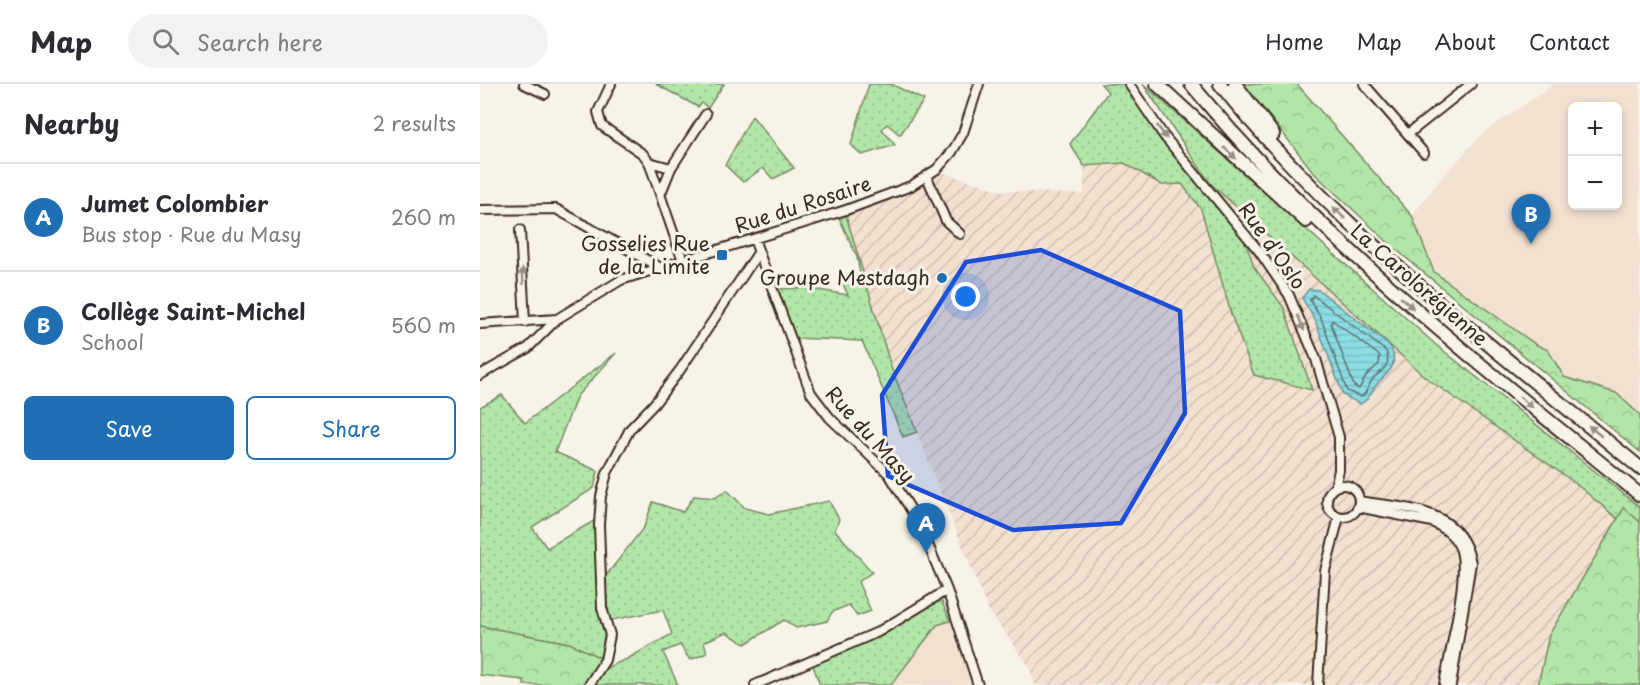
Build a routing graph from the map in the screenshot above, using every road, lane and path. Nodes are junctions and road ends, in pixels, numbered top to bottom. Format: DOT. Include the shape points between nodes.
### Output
graph roads {
  1 [pos="524,84"];
  2 [pos="611,84"];
  3 [pos="979,84"];
  4 [pos="1130,84"];
  5 [pos="1157,84"];
  6 [pos="1191,84"];
  7 [pos="1220,84"];
  8 [pos="1235,84"];
  9 [pos="1364,84"];
  10 [pos="1471,84"];
  11 [pos="545,94"];
  12 [pos="706,114"];
  13 [pos="1408,134"];
  14 [pos="1424,153"];
  15 [pos="1286,159"];
  16 [pos="649,162"];
  17 [pos="671,168"];
  18 [pos="927,177"];
  19 [pos="661,193"];
  20 [pos="480,210"];
  21 [pos="520,230"];
  22 [pos="960,234"];
  23 [pos="754,239"];
  24 [pos="758,253"];
  25 [pos="683,261"];
  26 [pos="1363,264"];
  27 [pos="661,268"];
  28 [pos="557,320"];
  29 [pos="525,322"];
  30 [pos="480,324"];
  31 [pos="480,375"];
  32 [pos="1640,468"];
  33 [pos="1335,487"];
  34 [pos="1640,495"];
  35 [pos="1359,504"];
  36 [pos="1339,517"];
  37 [pos="947,590"];
  38 [pos="590,685"];
  39 [pos="755,685"];
  40 [pos="978,685"];
  41 [pos="1318,685"];
  42 [pos="1444,685"];
  43 [pos="1450,685"];
  1 -- 11 [label="street"];
  2 -- 16 [label="street" via="598,112 602,126 644,154"];
  3 -- 18 [label="street, Rue du Rosaire" via="963,133 945,160"];
  4 -- 33 [label="street, Rue d'Oslo, one-way" via="1164,136 1244,232 1289,295 1316,359 1339,437"];
  5 -- 26 [label="highway, one-way" via="1343,255"];
  6 -- 26 [label="highway, La Carolorégienne" via="1274,179"];
  7 -- 15 [label="highway, La Carolorégienne"];
  8 -- 15 [label="highway" via="1281,144"];
  9 -- 13 [label="street"];
  10 -- 13 [label="street"];
  12 -- 17 [label="street"];
  13 -- 14 [label="street"];
  32 -- 15 [label="highway, La Carolorégienne, one-way" via="1372,244"];
  16 -- 17 [label="street"];
  16 -- 19 [label="street"];
  17 -- 19 [label="street"];
  18 -- 22 [label="street" via="946,221"];
  18 -- 23 [label="street, Rue du Rosaire" via="876,200"];
  19 -- 25 [label="street"];
  20 -- 27 [label="street" via="548,208 565,213"];
  29 -- 21 [label="street, one-way"];
  23 -- 24 [label="street, Rue du Masy"];
  23 -- 25 [label="street, Rue du Rosaire"];
  24 -- 37 [label="street, Rue du Masy" via="810,393 894,481 919,523"];
  24 -- 38 [label="street" via="680,370 630,429 607,473 599,525 602,608 610,635 605,660"];
  25 -- 27 [label="street, Rue du Rosaire"];
  26 -- 34 [label="highway, La Carolorégienne, one-way"];
  27 -- 28 [label="street, Rue du Rosaire" via="607,287"];
  28 -- 29 [label="street"];
  28 -- 31 [label="street, Rue du Rosaire" via="528,348"];
  29 -- 30 [label="street"];
  33 -- 35 [label="street" via="1351,487"];
  33 -- 36 [label="street" via="1328,495 1328,506"];
  35 -- 36 [label="street" via="1350,516"];
  35 -- 42 [label="street" via="1432,522 1449,532 1461,550 1462,578"];
  35 -- 43 [label="street" via="1436,515 1459,532 1468,547 1471,563"];
  36 -- 41 [label="street" via="1325,571"];
  37 -- 39 [label="street" via="878,633"];
  37 -- 40 [label="street, Rue du Masy"];
}
